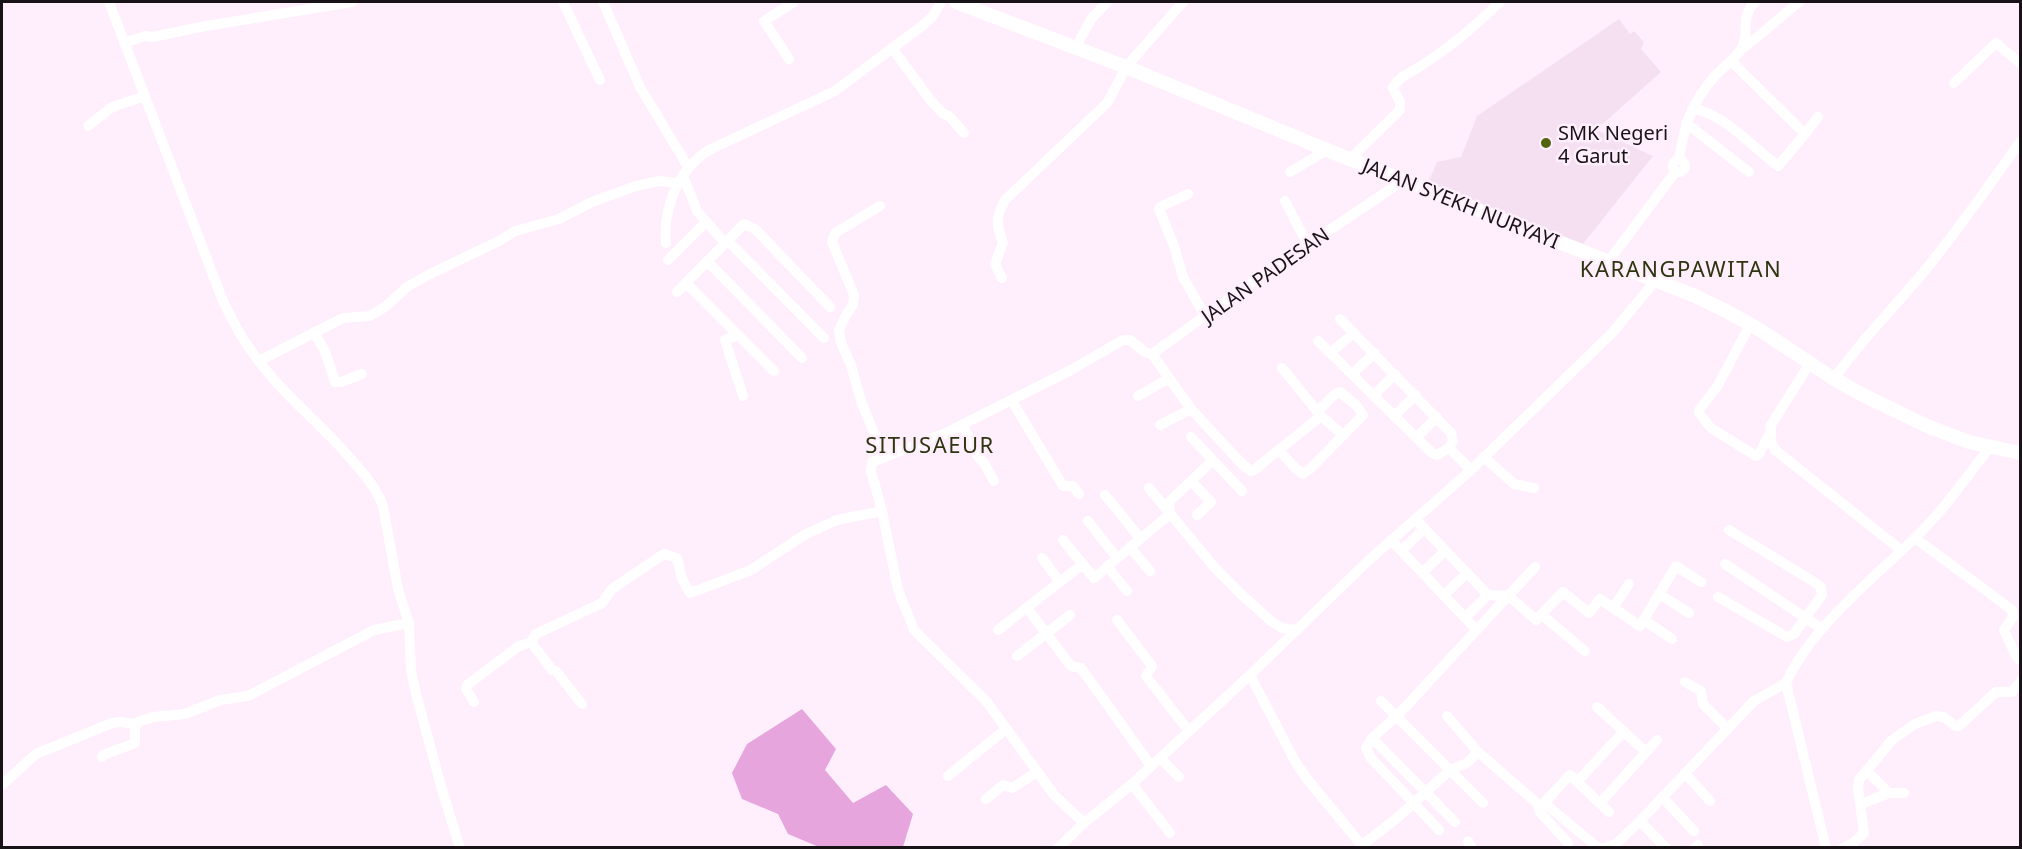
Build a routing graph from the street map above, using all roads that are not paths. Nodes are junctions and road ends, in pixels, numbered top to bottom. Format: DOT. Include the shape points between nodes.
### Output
graph roads {
  1 [pos="109,2"];
  2 [pos="352,2"];
  3 [pos="563,2"];
  4 [pos="603,2"];
  5 [pos="794,2"];
  6 [pos="941,2"];
  7 [pos="956,2"];
  8 [pos="1107,2"];
  9 [pos="1183,2"];
  10 [pos="1500,2"];
  11 [pos="1755,2"];
  12 [pos="1799,2"];
  13 [pos="315,4"];
  14 [pos="984,7"];
  15 [pos="124,43"];
  16 [pos="1076,47"];
  17 [pos="892,48"];
  18 [pos="1743,48"];
  19 [pos="789,59"];
  20 [pos="1731,61"];
  21 [pos="2020,63"];
  22 [pos="1126,67"];
  23 [pos="600,81"];
  24 [pos="1954,83"];
  25 [pos="145,96"];
  26 [pos="1692,109"];
  27 [pos="1818,117"];
  28 [pos="1686,123"];
  29 [pos="88,126"];
  30 [pos="964,133"];
  31 [pos="1805,134"];
  32 [pos="2020,142"];
  33 [pos="1327,150"];
  34 [pos="1350,159"];
  35 [pos="1290,172"];
  36 [pos="1749,172"];
  37 [pos="683,175"];
  38 [pos="1404,180"];
  39 [pos="1188,194"];
  40 [pos="1285,201"];
  41 [pos="880,206"];
  42 [pos="706,222"];
  43 [pos="726,241"];
  44 [pos="666,243"];
  45 [pos="1308,245"];
  46 [pos="668,260"];
  47 [pos="707,261"];
  48 [pos="1608,262"];
  49 [pos="1002,278"];
  50 [pos="1656,280"];
  51 [pos="686,284"];
  52 [pos="677,292"];
  53 [pos="830,308"];
  54 [pos="1205,316"];
  55 [pos="1340,318"];
  56 [pos="1750,325"];
  57 [pos="314,332"];
  58 [pos="1354,333"];
  59 [pos="738,335"];
  60 [pos="824,338"];
  61 [pos="1318,341"];
  62 [pos="1330,353"];
  63 [pos="1152,354"];
  64 [pos="1375,354"];
  65 [pos="802,358"];
  66 [pos="258,361"];
  67 [pos="1810,363"];
  68 [pos="1282,368"];
  69 [pos="774,371"];
  70 [pos="362,374"];
  71 [pos="1352,374"];
  72 [pos="1395,374"];
  73 [pos="1168,379"];
  74 [pos="1834,379"];
  75 [pos="1416,395"];
  76 [pos="743,396"];
  77 [pos="1138,396"];
  78 [pos="1373,396"];
  79 [pos="1012,401"];
  80 [pos="1191,409"];
  81 [pos="1319,414"];
  82 [pos="1394,416"];
  83 [pos="1437,417"];
  84 [pos="963,425"];
  85 [pos="1160,425"];
  86 [pos="1770,433"];
  87 [pos="1343,435"];
  88 [pos="1191,437"];
  89 [pos="1416,438"];
  90 [pos="1990,447"];
  91 [pos="1449,448"];
  92 [pos="1279,450"];
  93 [pos="2020,453"];
  94 [pos="884,456"];
  95 [pos="1484,457"];
  96 [pos="1214,460"];
  97 [pos="1471,470"];
  98 [pos="994,481"];
  99 [pos="1191,481"];
  100 [pos="1149,488"];
  101 [pos="1534,488"];
  102 [pos="1242,491"];
  103 [pos="1079,494"];
  104 [pos="1106,495"];
  105 [pos="882,511"];
  106 [pos="1170,513"];
  107 [pos="1197,515"];
  108 [pos="1415,519"];
  109 [pos="1088,521"];
  110 [pos="1424,529"];
  111 [pos="1729,530"];
  112 [pos="1140,538"];
  113 [pos="1915,538"];
  114 [pos="1064,540"];
  115 [pos="1391,540"];
  116 [pos="1130,547"];
  117 [pos="1403,549"];
  118 [pos="1901,550"];
  119 [pos="1445,551"];
  120 [pos="1042,558"];
  121 [pos="1117,558"];
  122 [pos="1083,564"];
  123 [pos="1725,564"];
  124 [pos="1107,566"];
  125 [pos="1535,567"];
  126 [pos="1150,571"];
  127 [pos="1424,572"];
  128 [pos="1467,573"];
  129 [pos="1060,582"];
  130 [pos="1701,582"];
  131 [pos="1629,584"];
  132 [pos="1127,591"];
  133 [pos="1445,594"];
  134 [pos="1659,594"];
  135 [pos="1488,595"];
  136 [pos="1509,596"];
  137 [pos="1718,597"];
  138 [pos="1027,608"];
  139 [pos="1613,608"];
  140 [pos="1689,613"];
  141 [pos="1070,615"];
  142 [pos="1542,615"];
  143 [pos="1467,616"];
  144 [pos="1805,618"];
  145 [pos="1117,620"];
  146 [pos="1644,620"];
  147 [pos="409,623"];
  148 [pos="1473,626"];
  149 [pos="1822,629"];
  150 [pos="998,630"];
  151 [pos="1297,630"];
  152 [pos="1046,633"];
  153 [pos="1672,639"];
  154 [pos="531,642"];
  155 [pos="1585,651"];
  156 [pos="1017,656"];
  157 [pos="2020,660"];
  158 [pos="1250,675"];
  159 [pos="1685,682"];
  160 [pos="2020,682"];
  161 [pos="1786,683"];
  162 [pos="1381,701"];
  163 [pos="474,702"];
  164 [pos="582,704"];
  165 [pos="1597,707"];
  166 [pos="1397,716"];
  167 [pos="1447,716"];
  168 [pos="135,724"];
  169 [pos="1006,729"];
  170 [pos="1728,729"];
  171 [pos="1188,730"];
  172 [pos="1623,731"];
  173 [pos="1372,738"];
  174 [pos="1657,740"];
  175 [pos="1478,752"];
  176 [pos="1646,752"];
  177 [pos="102,758"];
  178 [pos="1160,758"];
  179 [pos="1151,766"];
  180 [pos="1450,770"];
  181 [pos="1867,771"];
  182 [pos="1037,772"];
  183 [pos="1685,773"];
  184 [pos="948,776"];
  185 [pos="1179,777"];
  186 [pos="1577,782"];
  187 [pos="1132,784"];
  188 [pos="2,785"];
  189 [pos="1426,793"];
  190 [pos="1889,793"];
  191 [pos="1904,794"];
  192 [pos="1662,797"];
  193 [pos="986,799"];
  194 [pos="1710,801"];
  195 [pos="1414,803"];
  196 [pos="1483,803"];
  197 [pos="1600,803"];
  198 [pos="1541,804"];
  199 [pos="1861,804"];
  200 [pos="1609,812"];
  201 [pos="1640,821"];
  202 [pos="1455,822"];
  203 [pos="1084,823"];
  204 [pos="1439,830"];
  205 [pos="1694,831"];
  206 [pos="1170,833"];
  207 [pos="1568,843"];
  208 [pos="1613,846"];
  209 [pos="1363,847"];
  210 [pos="460,848"];
  211 [pos="1058,848"];
  212 [pos="1600,848"];
  213 [pos="1666,848"];
  214 [pos="1826,848"];
  215 [pos="1843,848"];
  1 -- 15 [label="street"];
  2 -- 13 [label="street"];
  3 -- 23 [label="street"];
  4 -- 37 [label="street"];
  5 -- 19 [label="street" via="764,21"];
  6 -- 17 [label="street" via="928,21"];
  7 -- 14 [label="main road, JALAN SYEKH NURYAYI"];
  8 -- 16 [label="street" via="1091,19"];
  9 -- 22 [label="street"];
  10 -- 34 [label="street" via="1466,33 1398,80 1394,88 1400,110"];
  11 -- 18 [label="street" via="1746,11"];
  12 -- 18 [label="street"];
  13 -- 15 [label="street"];
  14 -- 16 [label="main road, JALAN SYEKH NURYAYI"];
  15 -- 25 [label="street"];
  16 -- 22 [label="main road, JALAN SYEKH NURYAYI"];
  17 -- 30 [label="street" via="928,97"];
  17 -- 37 [label="street" via="835,91 709,150"];
  18 -- 20 [label="street"];
  20 -- 26 [label="street" via="1704,89"];
  20 -- 31 [label="street"];
  21 -- 24 [label="street" via="1996,43"];
  22 -- 33 [label="main road, JALAN SYEKH NURYAYI"];
  22 -- 49 [label="street" via="1106,105 1005,200 998,214 1003,243 995,264"];
  25 -- 29 [label="street" via="112,106"];
  25 -- 66 [label="street" via="224,303"];
  26 -- 28 [label="street"];
  26 -- 31 [label="street" via="1706,111 1723,121 1778,166"];
  27 -- 31 [label="street"];
  28 -- 36 [label="street"];
  28 -- 48 [label="street" via="1678,166"];
  32 -- 74 [label="street" via="1958,229"];
  33 -- 34 [label="main road, JALAN SYEKH NURYAYI"];
  33 -- 35 [label="street"];
  34 -- 38 [label="main road, JALAN SYEKH NURYAYI"];
  37 -- 42 [label="street" via="697,212"];
  37 -- 44 [label="street" via="667,213"];
  37 -- 57 [label="street" via="636,186 560,219 515,231 407,287 370,316 347,317"];
  38 -- 45 [label="street, JALAN PADESAN"];
  38 -- 48 [label="main road, JALAN SYEKH NURYAYI"];
  39 -- 54 [label="street" via="1159,209 1182,277"];
  40 -- 45 [label="street"];
  41 -- 94 [label="street" via="835,233 832,242 854,295 840,330 841,343"];
  42 -- 43 [label="street"];
  42 -- 46 [label="street"];
  43 -- 47 [label="street"];
  43 -- 53 [label="street" via="744,224 755,229"];
  43 -- 60 [label="street"];
  45 -- 54 [label="street, JALAN PADESAN"];
  47 -- 51 [label="street"];
  47 -- 65 [label="street"];
  48 -- 50 [label="main road, JALAN SYEKH NURYAYI"];
  50 -- 56 [label="main road, JALAN SYEKH NURYAYI"];
  50 -- 95 [label="street" via="1612,333"];
  51 -- 52 [label="street"];
  51 -- 59 [label="street"];
  54 -- 63 [label="street, JALAN PADESAN"];
  55 -- 58 [label="street"];
  56 -- 67 [label="main road, JALAN SYEKH NURYAYI"];
  56 -- 86 [label="street" via="1699,413 1711,428 1756,456"];
  57 -- 66 [label="street"];
  57 -- 70 [label="street" via="335,382"];
  58 -- 62 [label="street"];
  58 -- 64 [label="street"];
  59 -- 69 [label="street"];
  59 -- 76 [label="street" via="725,340"];
  61 -- 62 [label="street"];
  62 -- 71 [label="street"];
  63 -- 73 [label="street"];
  63 -- 79 [label="street" via="1127,339"];
  64 -- 71 [label="street"];
  64 -- 72 [label="street"];
  66 -- 147 [label="street" via="324,429 378,494"];
  67 -- 74 [label="main road, JALAN SYEKH NURYAYI"];
  67 -- 86 [label="street" via="1771,425"];
  68 -- 81 [label="street"];
  71 -- 78 [label="street"];
  72 -- 75 [label="street"];
  72 -- 78 [label="street"];
  73 -- 77 [label="street"];
  73 -- 80 [label="street"];
  74 -- 90 [label="main road, JALAN SYEKH NURYAYI" via="1927,426"];
  75 -- 82 [label="street"];
  75 -- 83 [label="street"];
  78 -- 82 [label="street"];
  79 -- 84 [label="street"];
  79 -- 103 [label="street" via="1063,486 1072,486"];
  80 -- 85 [label="street"];
  80 -- 92 [label="street" via="1248,469 1254,470"];
  81 -- 87 [label="street"];
  81 -- 87 [label="street" via="1334,395 1342,392 1363,415"];
  81 -- 92 [label="street"];
  82 -- 89 [label="street"];
  83 -- 89 [label="street"];
  83 -- 91 [label="street" via="1453,436"];
  84 -- 94 [label="street"];
  84 -- 98 [label="street"];
  86 -- 118 [label="street" via="1775,450"];
  87 -- 92 [label="street" via="1303,474"];
  88 -- 96 [label="street"];
  89 -- 91 [label="street" via="1437,455"];
  90 -- 93 [label="main road, JALAN SYEKH NURYAYI"];
  90 -- 113 [label="street"];
  91 -- 97 [label="street"];
  94 -- 105 [label="street" via="872,462 870,468"];
  95 -- 97 [label="street"];
  95 -- 101 [label="street" via="1514,484"];
  96 -- 99 [label="street"];
  96 -- 102 [label="street"];
  97 -- 108 [label="street"];
  99 -- 106 [label="street" via="1169,502"];
  99 -- 107 [label="street" via="1211,502"];
  100 -- 106 [label="street"];
  104 -- 112 [label="street"];
  105 -- 154 [label="street" via="837,520 806,534 751,570 690,593 676,558 665,553 612,589 602,603 552,625 536,634"];
  105 -- 169 [label="street" via="898,590 910,623 987,702"];
  106 -- 112 [label="street"];
  106 -- 151 [label="street" via="1242,595 1282,628"];
  108 -- 110 [label="street"];
  108 -- 115 [label="street"];
  109 -- 121 [label="street"];
  110 -- 117 [label="street"];
  110 -- 119 [label="street"];
  111 -- 144 [label="street" via="1821,588 1821,595"];
  112 -- 116 [label="street"];
  113 -- 118 [label="street"];
  113 -- 157 [label="street" via="2012,610 2013,617 2004,630"];
  114 -- 122 [label="street"];
  115 -- 148 [label="street"];
  115 -- 151 [label="street"];
  116 -- 121 [label="street"];
  116 -- 126 [label="street"];
  118 -- 149 [label="street"];
  119 -- 127 [label="street"];
  119 -- 128 [label="street"];
  120 -- 129 [label="street"];
  121 -- 124 [label="street"];
  122 -- 124 [label="street" via="1094,578"];
  122 -- 129 [label="street"];
  123 -- 144 [label="street"];
  124 -- 132 [label="street"];
  125 -- 136 [label="street"];
  128 -- 133 [label="street"];
  128 -- 135 [label="street"];
  129 -- 138 [label="street"];
  130 -- 134 [label="street" via="1676,566"];
  131 -- 139 [label="street"];
  134 -- 140 [label="street"];
  134 -- 146 [label="street"];
  135 -- 136 [label="street"];
  135 -- 143 [label="street"];
  136 -- 142 [label="street" via="1536,620"];
  136 -- 166 [label="street"];
  137 -- 144 [label="street" via="1787,637 1794,634"];
  138 -- 150 [label="street"];
  138 -- 152 [label="street"];
  139 -- 142 [label="street" via="1600,599 1589,613 1563,592"];
  139 -- 146 [label="street" via="1640,626"];
  141 -- 152 [label="street"];
  142 -- 155 [label="street"];
  144 -- 149 [label="street"];
  145 -- 171 [label="street" via="1152,666 1146,676"];
  146 -- 153 [label="street"];
  147 -- 168 [label="street" via="374,630 248,696"];
  147 -- 210 [label="street" via="416,694"];
  149 -- 161 [label="street" via="1795,664"];
  151 -- 158 [label="street"];
  152 -- 156 [label="street"];
  152 -- 179 [label="street" via="1071,666 1081,668"];
  154 -- 163 [label="street" via="519,646 467,685"];
  154 -- 164 [label="street"];
  158 -- 171 [label="street"];
  158 -- 209 [label="street" via="1296,763"];
  159 -- 170 [label="street" via="1701,691 1703,704"];
  160 -- 181 [label="street" via="2012,692 1996,692 1964,724 1955,726 1940,716 1915,724 1892,740"];
  161 -- 170 [label="street" via="1759,697"];
  161 -- 214 [label="street"];
  162 -- 166 [label="street"];
  165 -- 172 [label="street"];
  166 -- 173 [label="street"];
  166 -- 180 [label="street"];
  167 -- 175 [label="street"];
  168 -- 177 [label="street" via="135,743"];
  168 -- 188 [label="street" via="112,723 36,754"];
  169 -- 182 [label="street"];
  169 -- 184 [label="street"];
  170 -- 183 [label="street"];
  171 -- 178 [label="street"];
  172 -- 176 [label="street"];
  172 -- 186 [label="street"];
  173 -- 189 [label="street"];
  173 -- 195 [label="street" via="1367,752"];
  174 -- 176 [label="street"];
  175 -- 180 [label="street" via="1467,763"];
  175 -- 198 [label="street"];
  176 -- 197 [label="street"];
  178 -- 179 [label="street"];
  178 -- 185 [label="street"];
  179 -- 187 [label="street"];
  180 -- 189 [label="street"];
  180 -- 196 [label="street"];
  181 -- 190 [label="street"];
  181 -- 199 [label="street" via="1858,783"];
  182 -- 193 [label="street" via="1012,788 1002,786"];
  182 -- 203 [label="street" via="1055,796"];
  183 -- 192 [label="street"];
  183 -- 194 [label="street"];
  186 -- 197 [label="street"];
  186 -- 198 [label="street" via="1570,775"];
  187 -- 203 [label="street"];
  187 -- 206 [label="street"];
  189 -- 195 [label="street"];
  189 -- 202 [label="street"];
  190 -- 191 [label="street"];
  190 -- 199 [label="street"];
  192 -- 201 [label="street"];
  192 -- 205 [label="street"];
  195 -- 204 [label="street"];
  195 -- 209 [label="street"];
  197 -- 200 [label="street"];
  198 -- 207 [label="street" via="1540,812"];
  198 -- 212 [label="street"];
  199 -- 215 [label="street" via="1864,833"];
  201 -- 208 [label="street"];
  201 -- 213 [label="street"];
  203 -- 211 [label="street"];
}
